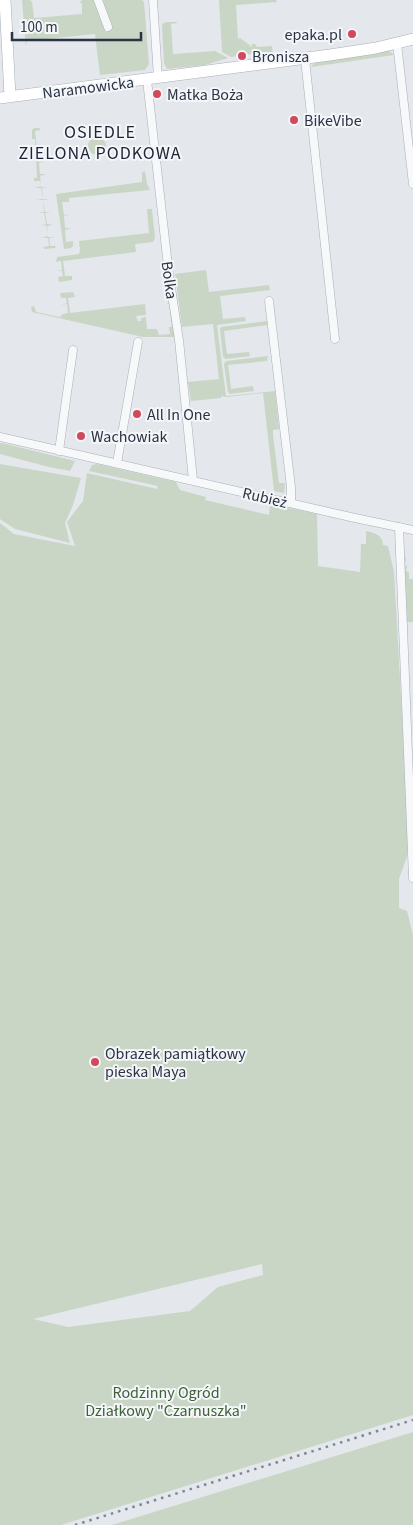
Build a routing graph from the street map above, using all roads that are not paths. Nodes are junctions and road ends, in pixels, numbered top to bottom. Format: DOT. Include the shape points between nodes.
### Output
graph roads {
  1 [pos="5,0"];
  2 [pos="98,0"];
  3 [pos="153,0"];
  4 [pos="108,27"];
  5 [pos="413,39"];
  6 [pos="397,43"];
  7 [pos="305,59"];
  8 [pos="152,79"];
  9 [pos="5,97"];
  10 [pos="413,184"];
  11 [pos="269,301"];
  12 [pos="335,340"];
  13 [pos="138,342"];
  14 [pos="72,350"];
  15 [pos="0,437"];
  16 [pos="59,451"];
  17 [pos="117,463"];
  18 [pos="193,480"];
  19 [pos="291,503"];
  20 [pos="399,527"];
  21 [pos="413,530"];
  22 [pos="413,878"];
  1 -- 9 [label="street"];
  2 -- 4 [label="street"];
  3 -- 8 [label="street, Bolka"];
  5 -- 6 [label="street, Naramowicka"];
  6 -- 7 [label="street, Naramowicka"];
  6 -- 10 [label="street"];
  7 -- 8 [label="street, Naramowicka"];
  7 -- 12 [label="street"];
  8 -- 9 [label="street, Naramowicka"];
  8 -- 18 [label="street, Bolka" via="167,255"];
  11 -- 19 [label="street"];
  13 -- 17 [label="street"];
  14 -- 16 [label="street"];
  15 -- 16 [label="street, Rubież"];
  16 -- 17 [label="street, Rubież"];
  17 -- 18 [label="street, Rubież"];
  18 -- 19 [label="street, Rubież"];
  19 -- 20 [label="street, Rubież"];
  20 -- 21 [label="street, Rubież"];
  20 -- 22 [label="street"];
}
